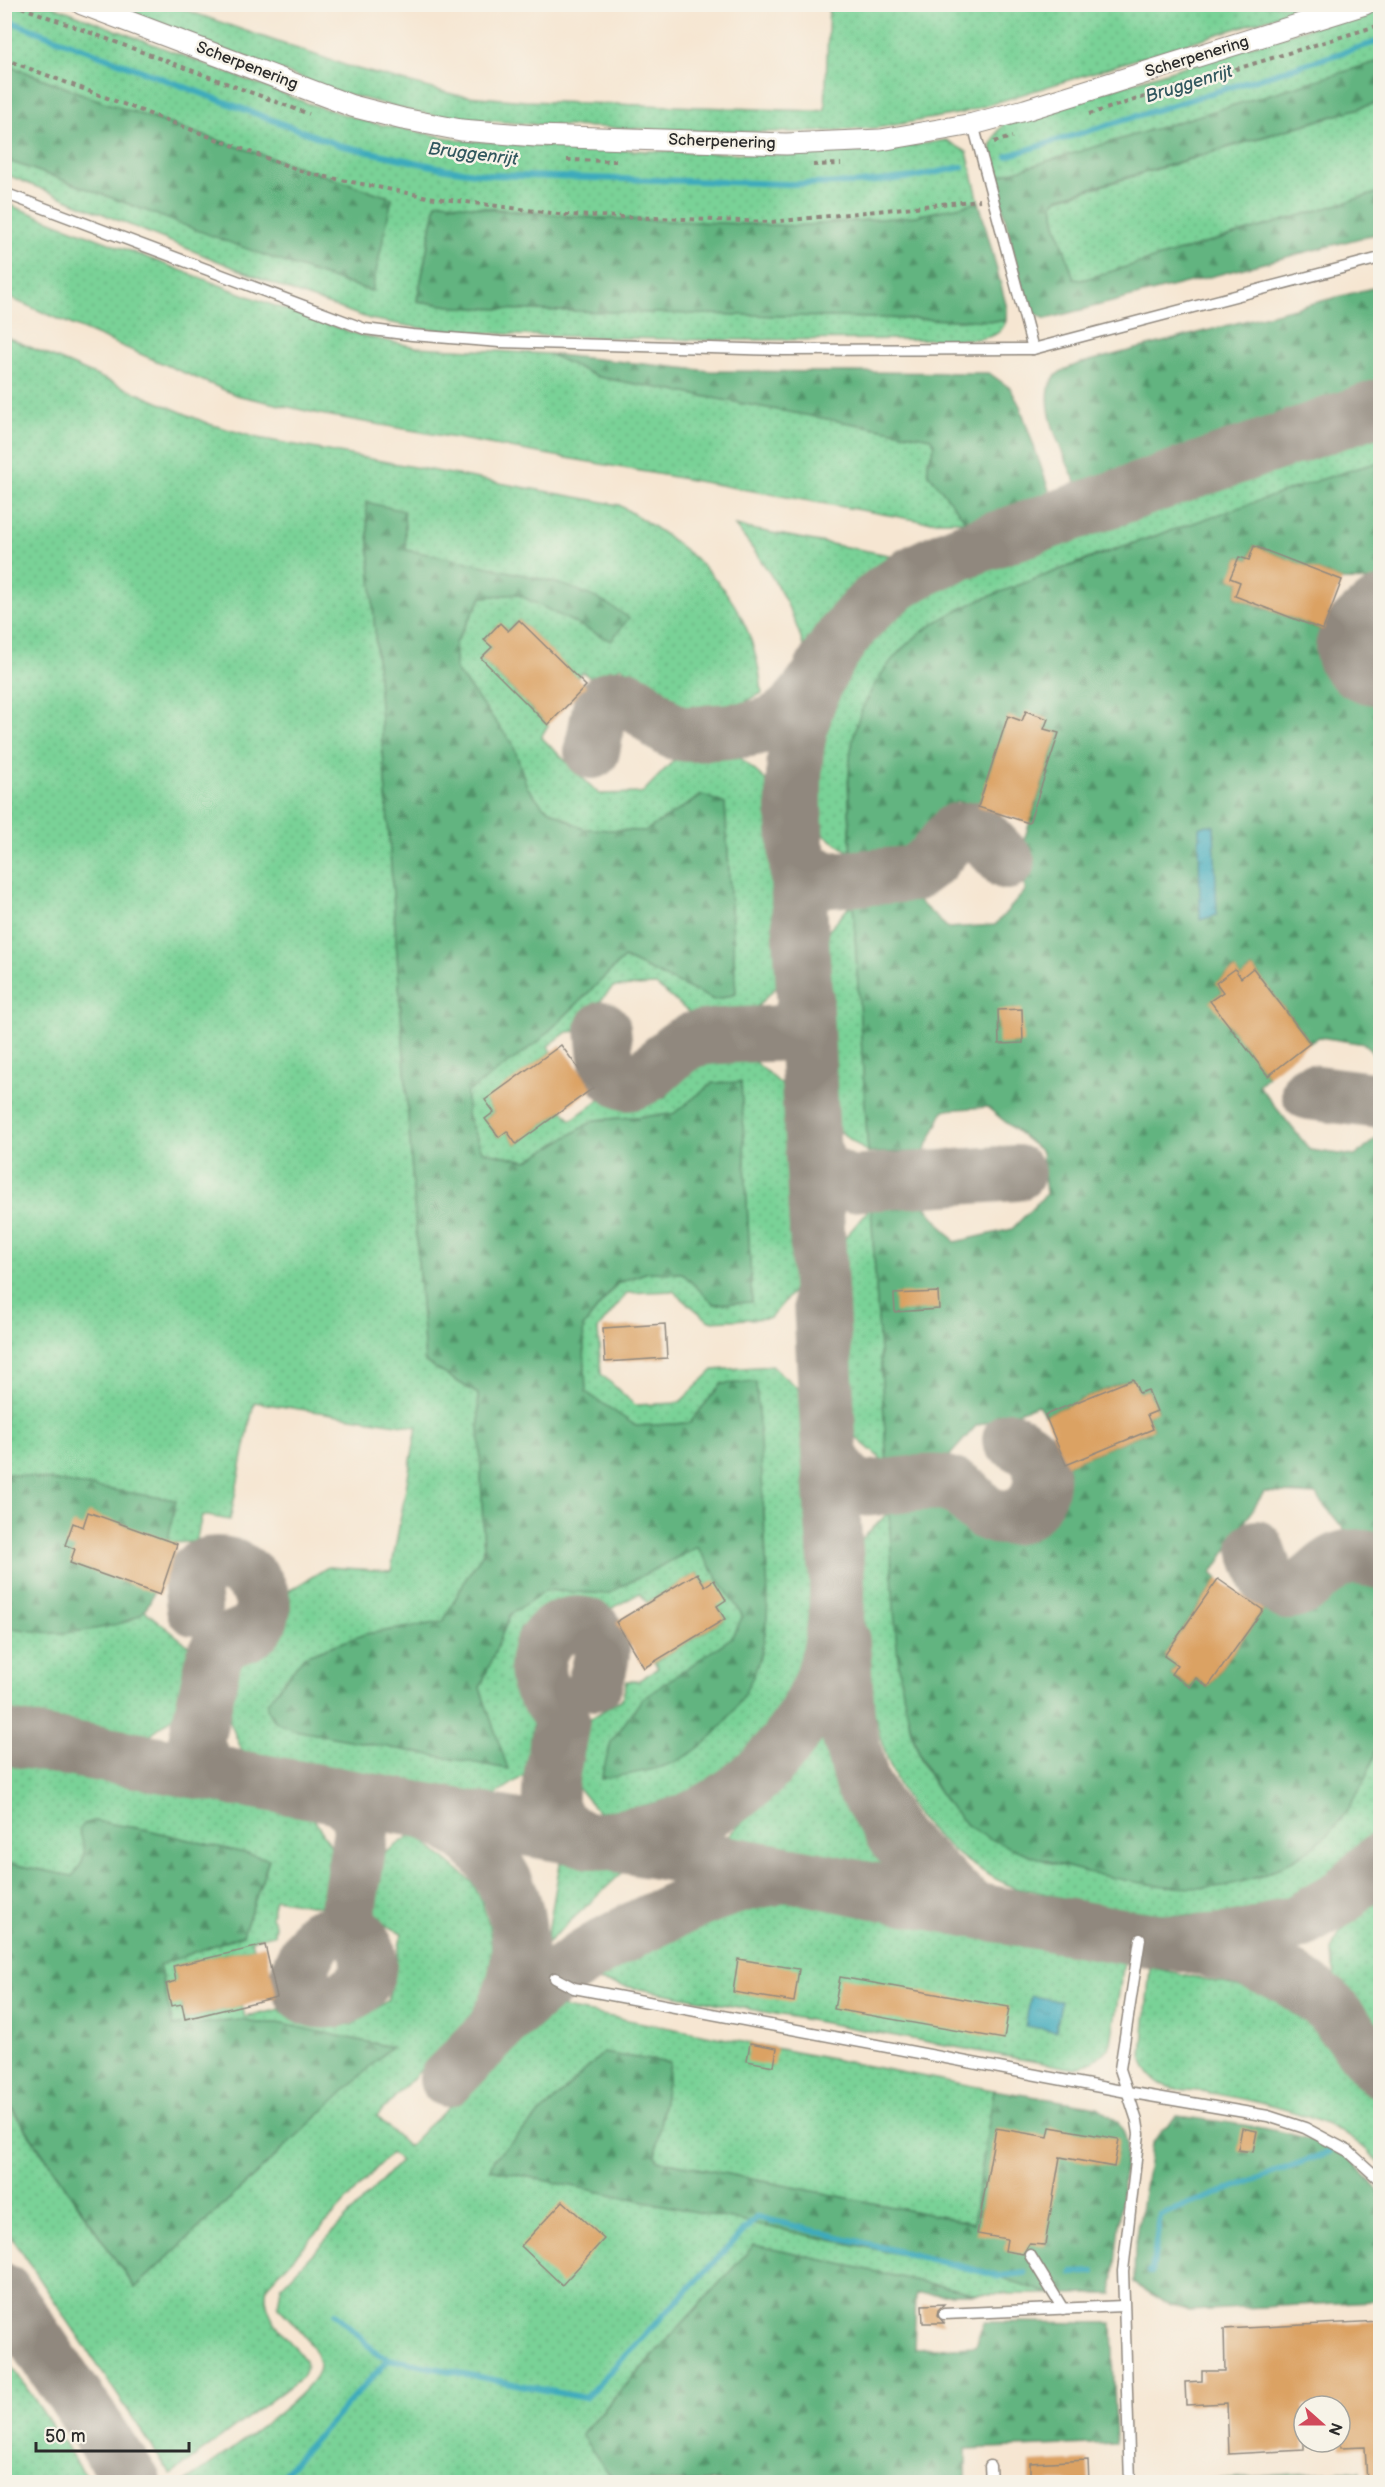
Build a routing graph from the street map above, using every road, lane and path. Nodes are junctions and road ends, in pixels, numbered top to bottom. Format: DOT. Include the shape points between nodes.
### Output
graph roads {
  1 [pos="13,4"];
  2 [pos="82,4"];
  3 [pos="1365,4"];
  4 [pos="1380,25"];
  5 [pos="4,59"];
  6 [pos="1080,116"];
  7 [pos="319,117"];
  8 [pos="973,124"];
  9 [pos="1013,136"];
  10 [pos="980,147"];
  11 [pos="561,159"];
  12 [pos="618,161"];
  13 [pos="852,163"];
  14 [pos="806,165"];
  15 [pos="4,193"];
  16 [pos="993,197"];
  17 [pos="1380,258"];
  18 [pos="1033,349"];
  19 [pos="1140,1939"];
  20 [pos="555,1977"];
  21 [pos="1127,2092"];
  22 [pos="1380,2180"];
  23 [pos="1030,2254"];
  24 [pos="1123,2306"];
  25 [pos="1063,2309"];
  26 [pos="944,2314"];
  27 [pos="990,2466"];
  28 [pos="991,2482"];
  29 [pos="1130,2482"];
  1 -- 7 [label="path"];
  2 -- 8 [label="street, Scherpenering" via="352,106 461,130 786,144 881,140"];
  3 -- 8 [label="street, Scherpenering"];
  4 -- 6 [label="path"];
  5 -- 16 [label="path" via="306,173 428,197 566,215 772,222 969,203"];
  8 -- 10 [label="lane"];
  9 -- 10 [label="path"];
  10 -- 16 [label="lane"];
  11 -- 12 [label="path"];
  13 -- 14 [label="path"];
  15 -- 18 [label="lane" via="365,329 500,342 736,349"];
  16 -- 18 [label="lane"];
  17 -- 18 [label="lane"];
  19 -- 21 [label="lane" via="1120,2068"];
  20 -- 21 [label="lane" via="574,1988"];
  21 -- 22 [label="lane" via="1268,2116 1305,2128 1348,2151"];
  21 -- 24 [label="lane" via="1139,2134"];
  23 -- 25 [label="lane"];
  24 -- 25 [label="lane"];
  24 -- 29 [label="lane"];
  25 -- 26 [label="lane"];
  27 -- 28 [label="lane"];
}
